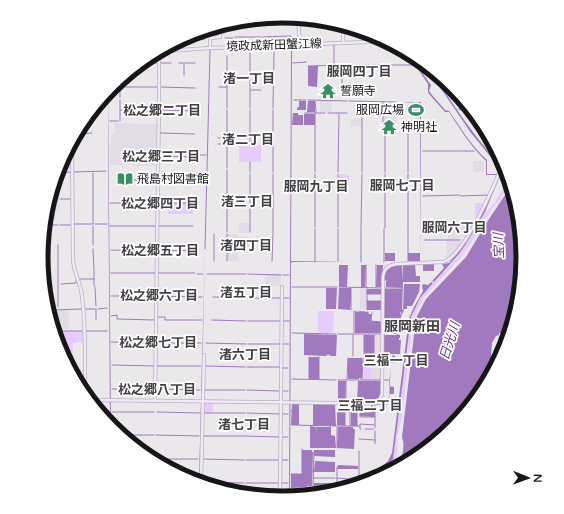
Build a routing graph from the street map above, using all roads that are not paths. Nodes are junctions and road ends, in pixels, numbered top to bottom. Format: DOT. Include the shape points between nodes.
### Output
graph roads {
  1 [pos="298,24"];
  2 [pos="220,31"];
  3 [pos="343,31"];
  4 [pos="373,41"];
  5 [pos="343,43"];
  6 [pos="300,44"];
  7 [pos="210,48"];
  8 [pos="172,51"];
  9 [pos="159,58"];
  10 [pos="72,154"];
  11 [pos="500,171"];
  12 [pos="282,287"];
  13 [pos="204,355"];
  14 [pos="85,384"];
  15 [pos="97,400"];
  16 [pos="155,401"];
  17 [pos="202,401"];
  18 [pos="281,402"];
  19 [pos="201,477"];
  20 [pos="280,491"];
  1 -- 6 [label="street"];
  2 -- 7 [label="street" via="220,37 211,38"];
  3 -- 5 [label="street"];
  4 -- 5 [label="street, 境政成新田蟹江線"];
  5 -- 6 [label="street, 境政成新田蟹江線"];
  6 -- 7 [label="street, 境政成新田蟹江線"];
  7 -- 8 [label="street, 境政成新田蟹江線"];
  9 -- 16 [label="street"];
  10 -- 14 [label="street" via="73,260 81,290 85,330"];
  11 -- 18 [label="street" via="484,207 461,246 449,260 396,264 385,270 380,399 371,403"];
  12 -- 18 [label="street"];
  13 -- 17 [label="street"];
  15 -- 16 [label="street"];
  16 -- 17 [label="street"];
  17 -- 18 [label="street"];
  17 -- 19 [label="street"];
  18 -- 20 [label="street"];
}
